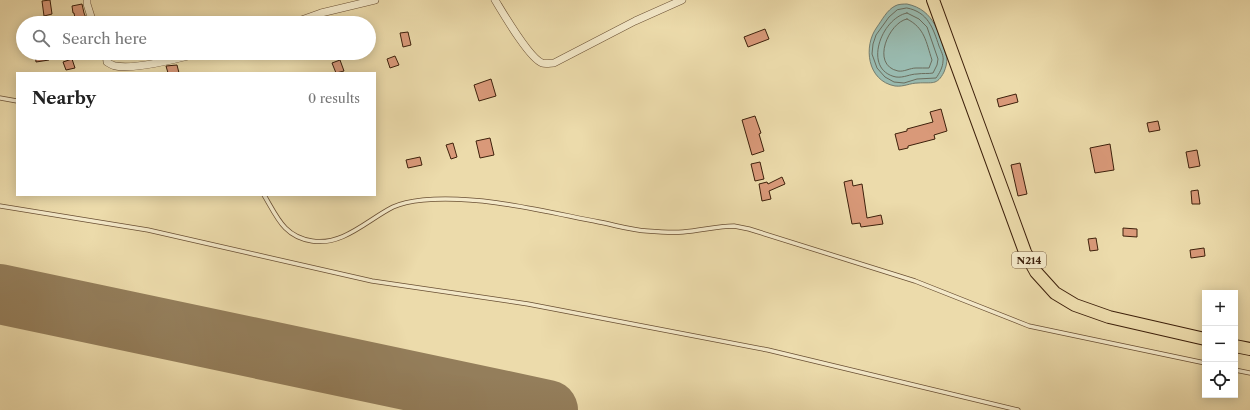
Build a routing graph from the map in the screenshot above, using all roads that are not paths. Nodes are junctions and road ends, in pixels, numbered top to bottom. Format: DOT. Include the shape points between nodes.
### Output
graph roads {
  1 [pos="87,0"];
  2 [pos="376,0"];
  3 [pos="495,0"];
  4 [pos="682,0"];
  5 [pos="933,0"];
  6 [pos="91,16"];
  7 [pos="312,16"];
  8 [pos="107,60"];
  9 [pos="169,60"];
  10 [pos="0,98"];
  11 [pos="16,101"];
  12 [pos="265,196"];
  13 [pos="0,206"];
  14 [pos="1202,338"];
  15 [pos="1238,347"];
  16 [pos="1250,349"];
  17 [pos="1202,362"];
  18 [pos="1238,371"];
  19 [pos="1250,373"];
  20 [pos="1018,410"];
  1 -- 6 [label="street"];
  2 -- 7 [label="street"];
  3 -- 4 [label="street" via="535,58 542,63 554,63"];
  5 -- 14 [label="highway, N214" via="1025,252 1036,272 1055,293 1074,305 1109,317"];
  8 -- 9 [label="street" via="112,65 131,67"];
  10 -- 11 [label="lane"];
  12 -- 17 [label="lane" via="285,229 312,241 333,241 344,237 395,206 436,200 473,201 521,207 644,231 667,233 734,226 915,281 1029,326"];
  13 -- 20 [label="lane" via="148,230 372,281 528,304 768,350"];
  15 -- 16 [label="highway"];
  18 -- 19 [label="lane"];
}
